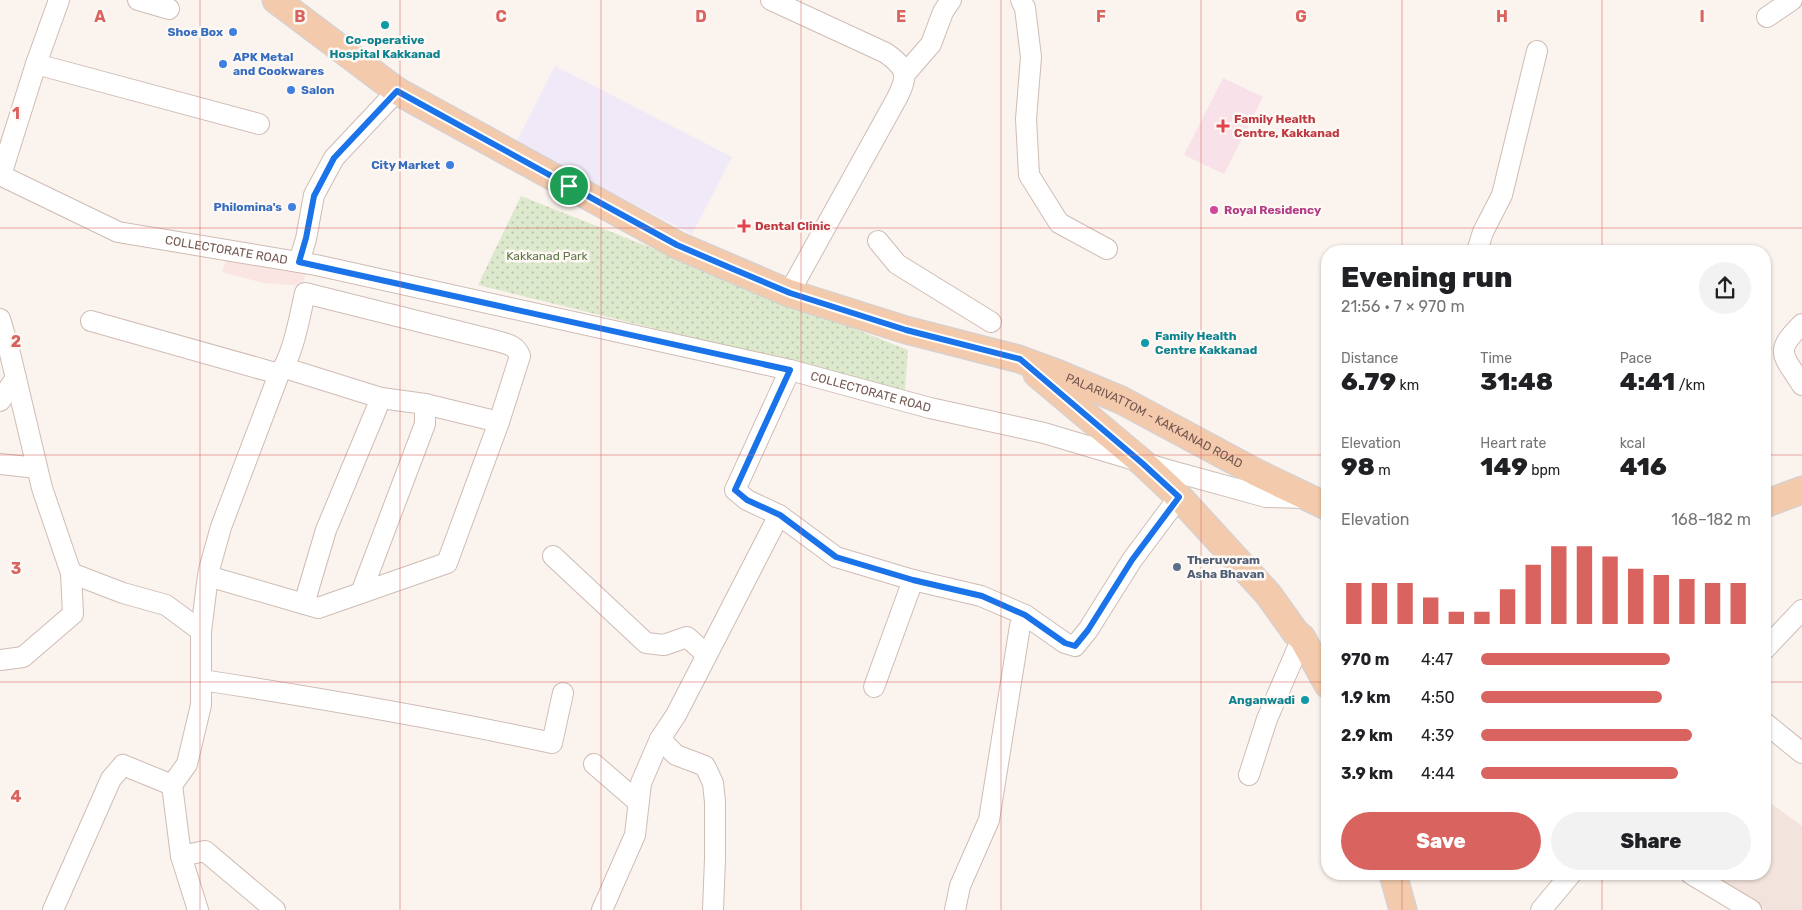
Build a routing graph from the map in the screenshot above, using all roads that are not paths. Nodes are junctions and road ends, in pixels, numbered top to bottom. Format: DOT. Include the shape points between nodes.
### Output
graph roads {
  1 [pos="60,0"];
  2 [pos="138,0"];
  3 [pos="276,0"];
  4 [pos="771,0"];
  5 [pos="952,0"];
  6 [pos="1021,0"];
  7 [pos="1792,0"];
  8 [pos="169,9"];
  9 [pos="1767,17"];
  10 [pos="1537,51"];
  11 [pos="36,64"];
  12 [pos="905,74"];
  13 [pos="397,91"];
  14 [pos="259,124"];
  15 [pos="0,175"];
  16 [pos="878,242"];
  17 [pos="1479,245"];
  18 [pos="1107,249"];
  19 [pos="299,262"];
  20 [pos="790,293"];
  21 [pos="0,319"];
  22 [pos="91,321"];
  23 [pos="1802,324"];
  24 [pos="1784,346"];
  25 [pos="978,348"];
  26 [pos="1771,353"];
  27 [pos="1020,359"];
  28 [pos="790,370"];
  29 [pos="282,371"];
  30 [pos="16,378"];
  31 [pos="1802,384"];
  32 [pos="381,398"];
  33 [pos="0,401"];
  34 [pos="425,404"];
  35 [pos="499,422"];
  36 [pos="1142,463"];
  37 [pos="0,464"];
  38 [pos="37,468"];
  39 [pos="1802,490"];
  40 [pos="1179,497"];
  41 [pos="1318,502"];
  42 [pos="1771,502"];
  43 [pos="780,515"];
  44 [pos="553,556"];
  45 [pos="71,573"];
  46 [pos="208,576"];
  47 [pos="913,580"];
  48 [pos="361,593"];
  49 [pos="304,604"];
  50 [pos="1802,610"];
  51 [pos="1025,615"];
  52 [pos="201,631"];
  53 [pos="1302,638"];
  54 [pos="1771,643"];
  55 [pos="706,654"];
  56 [pos="0,660"];
  57 [pos="1321,672"];
  58 [pos="202,680"];
  59 [pos="874,687"];
  60 [pos="563,693"];
  61 [pos="1771,727"];
  62 [pos="660,739"];
  63 [pos="1802,752"];
  64 [pos="594,764"];
  65 [pos="1249,775"];
  66 [pos="172,785"];
  67 [pos="638,802"];
  68 [pos="181,856"];
  69 [pos="1394,880"];
  70 [pos="1566,880"];
  71 [pos="1701,880"];
  72 [pos="53,910"];
  73 [pos="198,910"];
  74 [pos="275,910"];
  75 [pos="602,910"];
  76 [pos="713,910"];
  77 [pos="955,910"];
  78 [pos="1403,910"];
  79 [pos="1541,910"];
  80 [pos="1751,910"];
  1 -- 11 [label="street"];
  2 -- 8 [label="street"];
  3 -- 13 [label="main road, PALARIVATTOM - KAKKANAD ROAD"];
  4 -- 12 [label="street" via="886,53"];
  5 -- 12 [label="street" via="943,12 931,44"];
  6 -- 18 [label="street" via="1025,8 1031,57 1026,119 1029,175 1059,223"];
  7 -- 9 [label="street"];
  10 -- 17 [label="street" via="1502,195"];
  11 -- 14 [label="street"];
  11 -- 15 [label="street"];
  12 -- 20 [label="street" via="905,83"];
  13 -- 19 [label="street" via="334,158 314,196"];
  13 -- 20 [label="main road, PALARIVATTOM - KAKKANAD ROAD" via="677,245"];
  15 -- 19 [label="street, COLLECTORATE ROAD" via="118,232"];
  16 -- 25 [label="street" via="897,264 996,314"];
  19 -- 28 [label="street, COLLECTORATE ROAD"];
  20 -- 25 [label="main road, PALARIVATTOM - KAKKANAD ROAD" via="906,330"];
  21 -- 30 [label="street"];
  22 -- 29 [label="street"];
  23 -- 24 [label="street"];
  24 -- 26 [label="street"];
  24 -- 31 [label="street" via="1783,354"];
  25 -- 27 [label="main road, PALARIVATTOM - KAKKANAD ROAD"];
  27 -- 36 [label="main road"];
  27 -- 41 [label="main road, PALARIVATTOM - KAKKANAD ROAD" via="1122,400"];
  28 -- 36 [label="street, COLLECTORATE ROAD" via="930,408 1044,433"];
  28 -- 43 [label="street" via="735,490 747,500"];
  29 -- 32 [label="street"];
  29 -- 35 [label="street" via="296,333 305,293 512,346 520,356"];
  29 -- 46 [label="street" via="221,527"];
  30 -- 33 [label="street"];
  30 -- 38 [label="street"];
  32 -- 34 [label="street"];
  32 -- 49 [label="street" via="326,530"];
  34 -- 35 [label="street"];
  34 -- 48 [label="street" via="425,424"];
  35 -- 48 [label="street" via="447,563"];
  36 -- 40 [label="main road"];
  36 -- 41 [label="street, COLLECTORATE ROAD" via="1266,497"];
  37 -- 38 [label="street"];
  38 -- 45 [label="street"];
  39 -- 42 [label="main road"];
  40 -- 51 [label="street" via="1075,646 1065,643"];
  40 -- 53 [label="main road" via="1268,594"];
  43 -- 47 [label="street" via="836,557"];
  43 -- 55 [label="street"];
  44 -- 55 [label="street" via="646,643 664,645 687,637"];
  45 -- 52 [label="street" via="166,605"];
  45 -- 56 [label="street" via="72,614 22,657"];
  46 -- 49 [label="street"];
  46 -- 52 [label="street"];
  47 -- 51 [label="street" via="982,596"];
  47 -- 59 [label="street"];
  48 -- 49 [label="street" via="318,608"];
  50 -- 54 [label="street"];
  51 -- 77 [label="street" via="1020,626 989,820 960,886"];
  52 -- 58 [label="street"];
  53 -- 57 [label="main road"];
  53 -- 65 [label="street" via="1267,719"];
  55 -- 62 [label="street" via="676,715"];
  58 -- 60 [label="street" via="356,704 552,743"];
  58 -- 66 [label="street" via="201,705 187,764"];
  61 -- 63 [label="street"];
  62 -- 67 [label="street" via="641,783"];
  62 -- 76 [label="street" via="676,755 706,766 713,782"];
  64 -- 67 [label="street"];
  66 -- 68 [label="street"];
  66 -- 72 [label="street" via="123,765 111,779"];
  67 -- 75 [label="street" via="635,835"];
  68 -- 73 [label="street"];
  68 -- 74 [label="street" via="205,851"];
  69 -- 78 [label="main road"];
  70 -- 79 [label="street"];
  71 -- 80 [label="street"];
}
